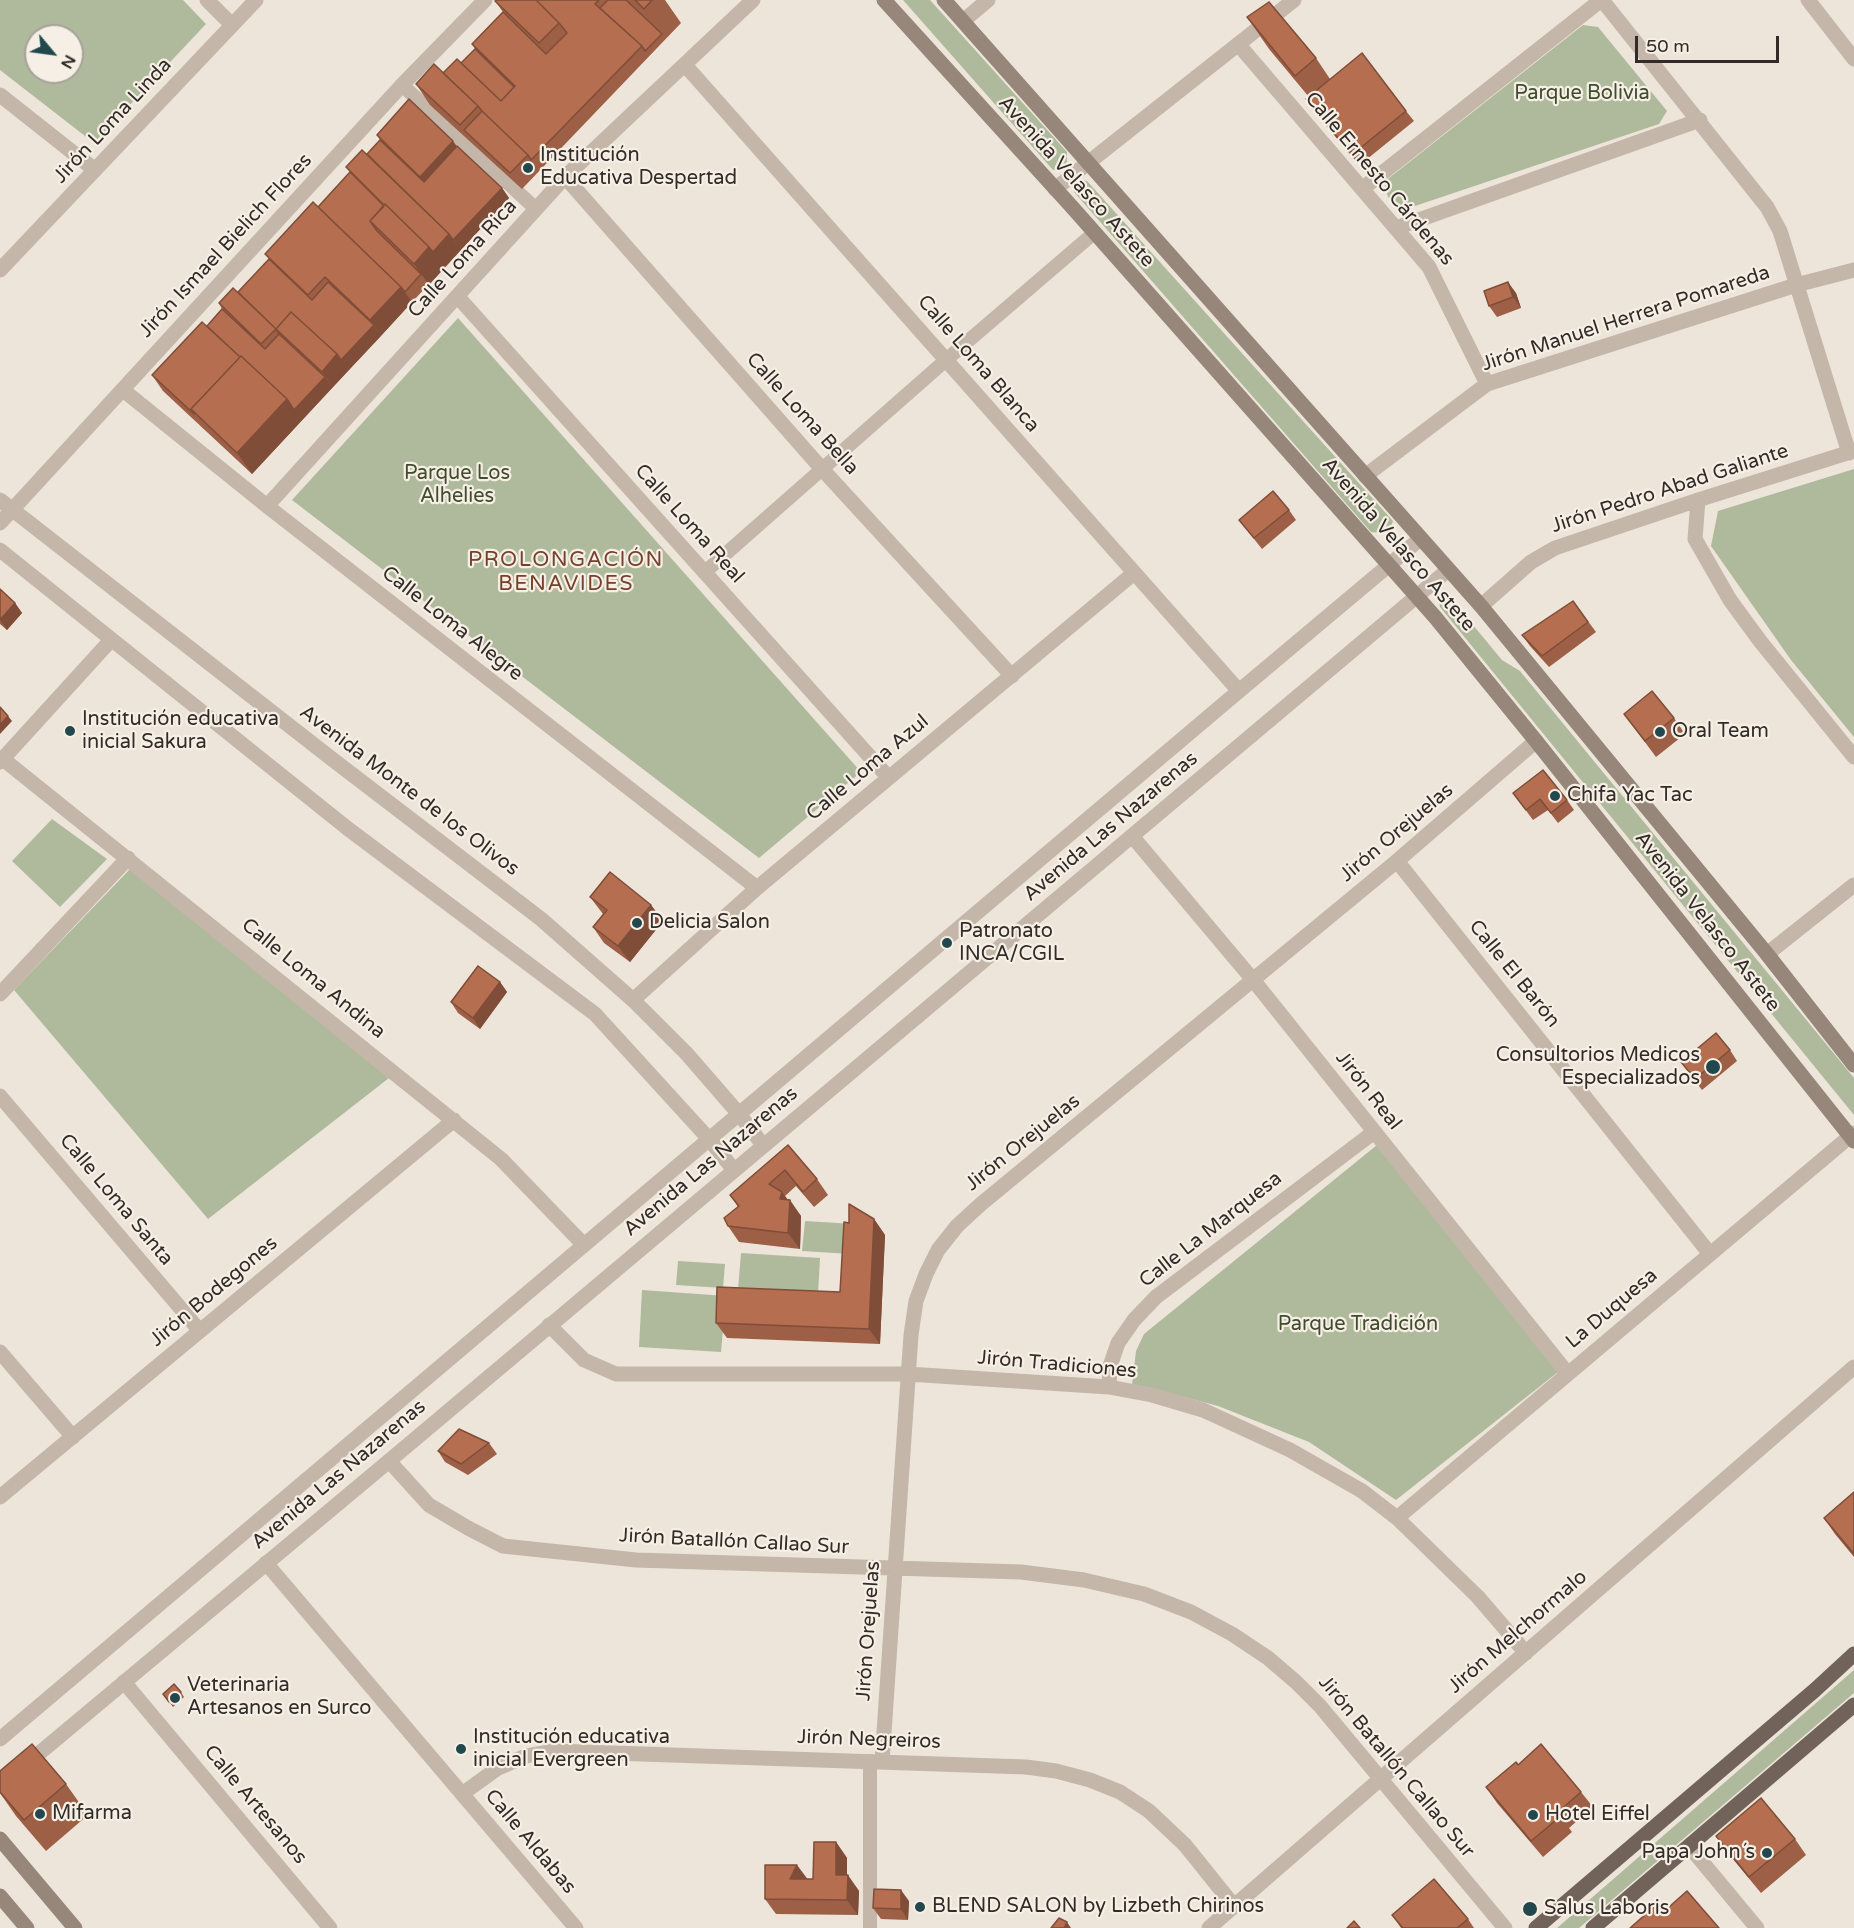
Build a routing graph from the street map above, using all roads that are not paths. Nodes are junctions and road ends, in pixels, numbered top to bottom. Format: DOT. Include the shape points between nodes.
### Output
graph roads {
  1 [pos="207,0"];
  2 [pos="256,0"];
  3 [pos="485,0"];
  4 [pos="753,0"];
  5 [pos="885,0"];
  6 [pos="944,0"];
  7 [pos="988,0"];
  8 [pos="1294,0"];
  9 [pos="1601,0"];
  10 [pos="1808,0"];
  11 [pos="963,21"];
  12 [pos="232,25"];
  13 [pos="1238,44"];
  14 [pos="1854,59"];
  15 [pos="686,65"];
  16 [pos="402,85"];
  17 [pos="0,95"];
  18 [pos="1700,120"];
  19 [pos="1087,163"];
  20 [pos="95,170"];
  21 [pos="565,177"];
  22 [pos="1055,189"];
  23 [pos="1362,189"];
  24 [pos="536,209"];
  25 [pos="1396,228"];
  26 [pos="1094,233"];
  27 [pos="0,270"];
  28 [pos="1854,270"];
  29 [pos="1796,285"];
  30 [pos="458,297"];
  31 [pos="946,360"];
  32 [pos="1487,384"];
  33 [pos="123,390"];
  34 [pos="1851,452"];
  35 [pos="822,469"];
  36 [pos="1365,476"];
  37 [pos="1698,500"];
  38 [pos="6,505"];
  39 [pos="267,506"];
  40 [pos="0,523"];
  41 [pos="1420,539"];
  42 [pos="0,550"];
  43 [pos="1389,566"];
  44 [pos="1448,570"];
  45 [pos="705,572"];
  46 [pos="1134,573"];
  47 [pos="1418,597"];
  48 [pos="1481,606"];
  49 [pos="111,640"];
  50 [pos="1012,676"];
  51 [pos="1239,691"];
  52 [pos="1536,741"];
  53 [pos="1854,757"];
  54 [pos="2,761"];
  55 [pos="889,778"];
  56 [pos="1132,836"];
  57 [pos="128,858"];
  58 [pos="1397,861"];
  59 [pos="1854,885"];
  60 [pos="757,888"];
  61 [pos="1767,954"];
  62 [pos="1254,981"];
  63 [pos="0,994"];
  64 [pos="633,1000"];
  65 [pos="1854,1065"];
  66 [pos="0,1096"];
  67 [pos="739,1114"];
  68 [pos="454,1120"];
  69 [pos="1374,1132"];
  70 [pos="1853,1137"];
  71 [pos="709,1139"];
  72 [pos="764,1145"];
  73 [pos="734,1170"];
  74 [pos="584,1245"];
  75 [pos="1710,1254"];
  76 [pos="549,1325"];
  77 [pos="200,1331"];
  78 [pos="0,1352"];
  79 [pos="1854,1367"];
  80 [pos="908,1374"];
  81 [pos="1568,1374"];
  82 [pos="1109,1387"];
  83 [pos="73,1437"];
  84 [pos="389,1461"];
  85 [pos="0,1497"];
  86 [pos="1397,1518"];
  87 [pos="266,1563"];
  88 [pos="895,1569"];
  89 [pos="1526,1653"];
  90 [pos="1854,1654"];
  91 [pos="124,1682"];
  92 [pos="1854,1705"];
  93 [pos="0,1739"];
  94 [pos="876,1762"];
  95 [pos="1380,1780"];
  96 [pos="0,1786"];
  97 [pos="462,1794"];
  98 [pos="0,1839"];
  99 [pos="1689,1846"];
  100 [pos="0,1896"];
  101 [pos="1234,1906"];
  102 [pos="27,1928"];
  103 [pos="75,1928"];
  104 [pos="330,1928"];
  105 [pos="576,1928"];
  106 [pos="870,1928"];
  107 [pos="1209,1928"];
  108 [pos="1505,1928"];
  109 [pos="1536,1928"];
  110 [pos="1593,1928"];
  111 [pos="1757,1928"];
  1 -- 12 [label="street"];
  2 -- 12 [label="street, Jirón Loma Linda"];
  3 -- 16 [label="street, Jirón Ismael Bielich Flores"];
  4 -- 15 [label="street, Calle Loma Rica"];
  5 -- 22 [label="main road, Avenida Velasco Astete"];
  6 -- 11 [label="main road, Avenida Velasco Astete"];
  7 -- 11 [label="street"];
  8 -- 13 [label="street"];
  9 -- 18 [label="street"];
  9 -- 23 [label="street"];
  10 -- 14 [label="street"];
  11 -- 19 [label="main road, Avenida Velasco Astete"];
  12 -- 20 [label="street, Jirón Loma Linda"];
  13 -- 19 [label="street"];
  13 -- 23 [label="street, Calle Ernesto Cárdenas"];
  15 -- 21 [label="street, Calle Loma Rica"];
  15 -- 31 [label="street, Calle Loma Blanca"];
  16 -- 24 [label="street"];
  16 -- 33 [label="street, Jirón Ismael Bielich Flores"];
  17 -- 20 [label="street"];
  18 -- 25 [label="street"];
  18 -- 29 [label="street" via="1767,207 1780,231"];
  19 -- 22 [label="street"];
  19 -- 36 [label="main road, Avenida Velasco Astete"];
  20 -- 27 [label="street, Jirón Loma Linda"];
  21 -- 24 [label="street, Calle Loma Rica"];
  21 -- 35 [label="street, Calle Loma Bella"];
  22 -- 26 [label="main road, Avenida Velasco Astete"];
  23 -- 25 [label="street, Calle Ernesto Cárdenas"];
  24 -- 30 [label="street, Calle Loma Rica"];
  25 -- 32 [label="street, Calle Ernesto Cárdenas" via="1429,267"];
  26 -- 31 [label="street"];
  26 -- 43 [label="main road, Avenida Velasco Astete"];
  28 -- 29 [label="street, Jirón Manuel Herrera Pomareda"];
  29 -- 32 [label="street, Jirón Manuel Herrera Pomareda"];
  29 -- 34 [label="street"];
  30 -- 39 [label="street, Calle Loma Rica"];
  30 -- 45 [label="street, Calle Loma Real"];
  31 -- 35 [label="street"];
  31 -- 46 [label="street, Calle Loma Blanca"];
  32 -- 36 [label="street, Jirón Manuel Herrera Pomareda"];
  33 -- 38 [label="street, Jirón Ismael Bielich Flores"];
  33 -- 39 [label="street, Calle Loma Alegre"];
  34 -- 37 [label="street, Jirón Pedro Abad Galiante"];
  35 -- 45 [label="street"];
  35 -- 50 [label="street, Calle Loma Bella"];
  36 -- 41 [label="main road, Avenida Velasco Astete"];
  37 -- 48 [label="street, Jirón Pedro Abad Galiante" via="1544,553"];
  37 -- 53 [label="street" via="1695,539 1730,600"];
  38 -- 40 [label="street, Jirón Ismael Bielich Flores"];
  38 -- 64 [label="street, Avenida Monte de los Olivos" via="541,919"];
  39 -- 60 [label="street, Calle Loma Alegre"];
  41 -- 43 [label="street, Avenida Las Nazarenas"];
  41 -- 44 [label="main road, Avenida Velasco Astete"];
  42 -- 49 [label="street"];
  43 -- 47 [label="main road, Avenida Velasco Astete"];
  43 -- 51 [label="street, Avenida Las Nazarenas"];
  44 -- 47 [label="street, Avenida Las Nazarenas"];
  44 -- 48 [label="main road, Avenida Velasco Astete"];
  45 -- 55 [label="street, Calle Loma Real"];
  46 -- 50 [label="street, Calle Loma Azul"];
  46 -- 51 [label="street, Calle Loma Blanca"];
  47 -- 52 [label="main road, Avenida Velasco Astete"];
  47 -- 56 [label="street, Avenida Las Nazarenas"];
  48 -- 61 [label="main road, Avenida Velasco Astete"];
  49 -- 54 [label="street"];
  49 -- 71 [label="street" via="347,828 595,1014"];
  50 -- 55 [label="street, Calle Loma Azul"];
  51 -- 67 [label="street, Avenida Las Nazarenas"];
  52 -- 58 [label="street, Jirón Orejuelas"];
  52 -- 70 [label="main road, Avenida Velasco Astete"];
  54 -- 57 [label="street, Calle Loma Andina"];
  55 -- 60 [label="street, Calle Loma Azul"];
  56 -- 62 [label="street, Jirón Real"];
  56 -- 72 [label="street, Avenida Las Nazarenas"];
  57 -- 63 [label="street"];
  57 -- 68 [label="street, Calle Loma Andina"];
  58 -- 62 [label="street, Jirón Orejuelas"];
  58 -- 75 [label="street, Calle El Barón"];
  59 -- 61 [label="street"];
  60 -- 64 [label="street, Calle Loma Azul"];
  61 -- 65 [label="main road, Avenida Velasco Astete"];
  62 -- 69 [label="street, Jirón Real"];
  62 -- 80 [label="street, Jirón Orejuelas" via="957,1226 938,1250 916,1301"];
  64 -- 67 [label="street, Avenida Monte de los Olivos"];
  66 -- 77 [label="street, Calle Loma Santa"];
  67 -- 71 [label="street, Avenida Las Nazarenas"];
  67 -- 72 [label="street, Avenida Monte de los Olivos"];
  68 -- 74 [label="street, Calle Loma Andina" via="501,1159"];
  68 -- 77 [label="street, Jirón Bodegones"];
  69 -- 81 [label="street, Jirón Real"];
  69 -- 82 [label="street, Calle La Marquesa" via="1156,1297 1118,1343 1110,1366"];
  70 -- 75 [label="street, La Duquesa"];
  71 -- 73 [label="street"];
  71 -- 74 [label="street, Avenida Las Nazarenas"];
  72 -- 73 [label="street, Avenida Las Nazarenas"];
  73 -- 76 [label="street, Avenida Las Nazarenas"];
  74 -- 93 [label="street, Avenida Las Nazarenas"];
  75 -- 81 [label="street, La Duquesa"];
  76 -- 80 [label="street, Jirón Tradiciones" via="584,1360 616,1374"];
  76 -- 84 [label="street, Avenida Las Nazarenas"];
  77 -- 83 [label="street, Jirón Bodegones"];
  78 -- 83 [label="street"];
  79 -- 89 [label="street, Jirón Melchormalo"];
  80 -- 82 [label="street, Jirón Tradiciones"];
  80 -- 88 [label="street, Jirón Orejuelas"];
  81 -- 86 [label="street, La Duquesa"];
  82 -- 86 [label="street, Jirón Tradiciones" via="1152,1395 1226,1419 1362,1491"];
  83 -- 85 [label="street, Jirón Bodegones"];
  84 -- 87 [label="street, Avenida Las Nazarenas"];
  84 -- 88 [label="street, Jirón Batallón Callao Sur" via="429,1505 503,1546 636,1560"];
  86 -- 89 [label="street, Jirón Tradiciones" via="1478,1597"];
  87 -- 91 [label="street, Avenida Las Nazarenas"];
  87 -- 97 [label="street, Calle Aldabas"];
  88 -- 94 [label="street, Jirón Orejuelas"];
  88 -- 95 [label="street, Jirón Batallón Callao Sur" via="1021,1572 1084,1580 1144,1594 1191,1612 1268,1658 1296,1682"];
  89 -- 95 [label="street, Jirón Melchormalo"];
  90 -- 109 [label="main road"];
  91 -- 96 [label="street, Avenida Las Nazarenas"];
  91 -- 104 [label="street, Calle Artesanos"];
  92 -- 99 [label="main road"];
  94 -- 97 [label="street, Jirón Negreiros" via="553,1751 526,1756 498,1768"];
  94 -- 101 [label="street, Jirón Negreiros" via="1026,1767 1090,1780 1120,1792 1149,1811 1185,1845"];
  94 -- 106 [label="street"];
  95 -- 101 [label="street, Jirón Melchormalo"];
  95 -- 108 [label="street, Jirón Batallón Callao Sur"];
  97 -- 105 [label="street, Calle Aldabas"];
  98 -- 103 [label="main road"];
  99 -- 110 [label="main road"];
  99 -- 111 [label="street"];
  100 -- 102 [label="main road"];
  101 -- 107 [label="street, Jirón Melchormalo"];
}
